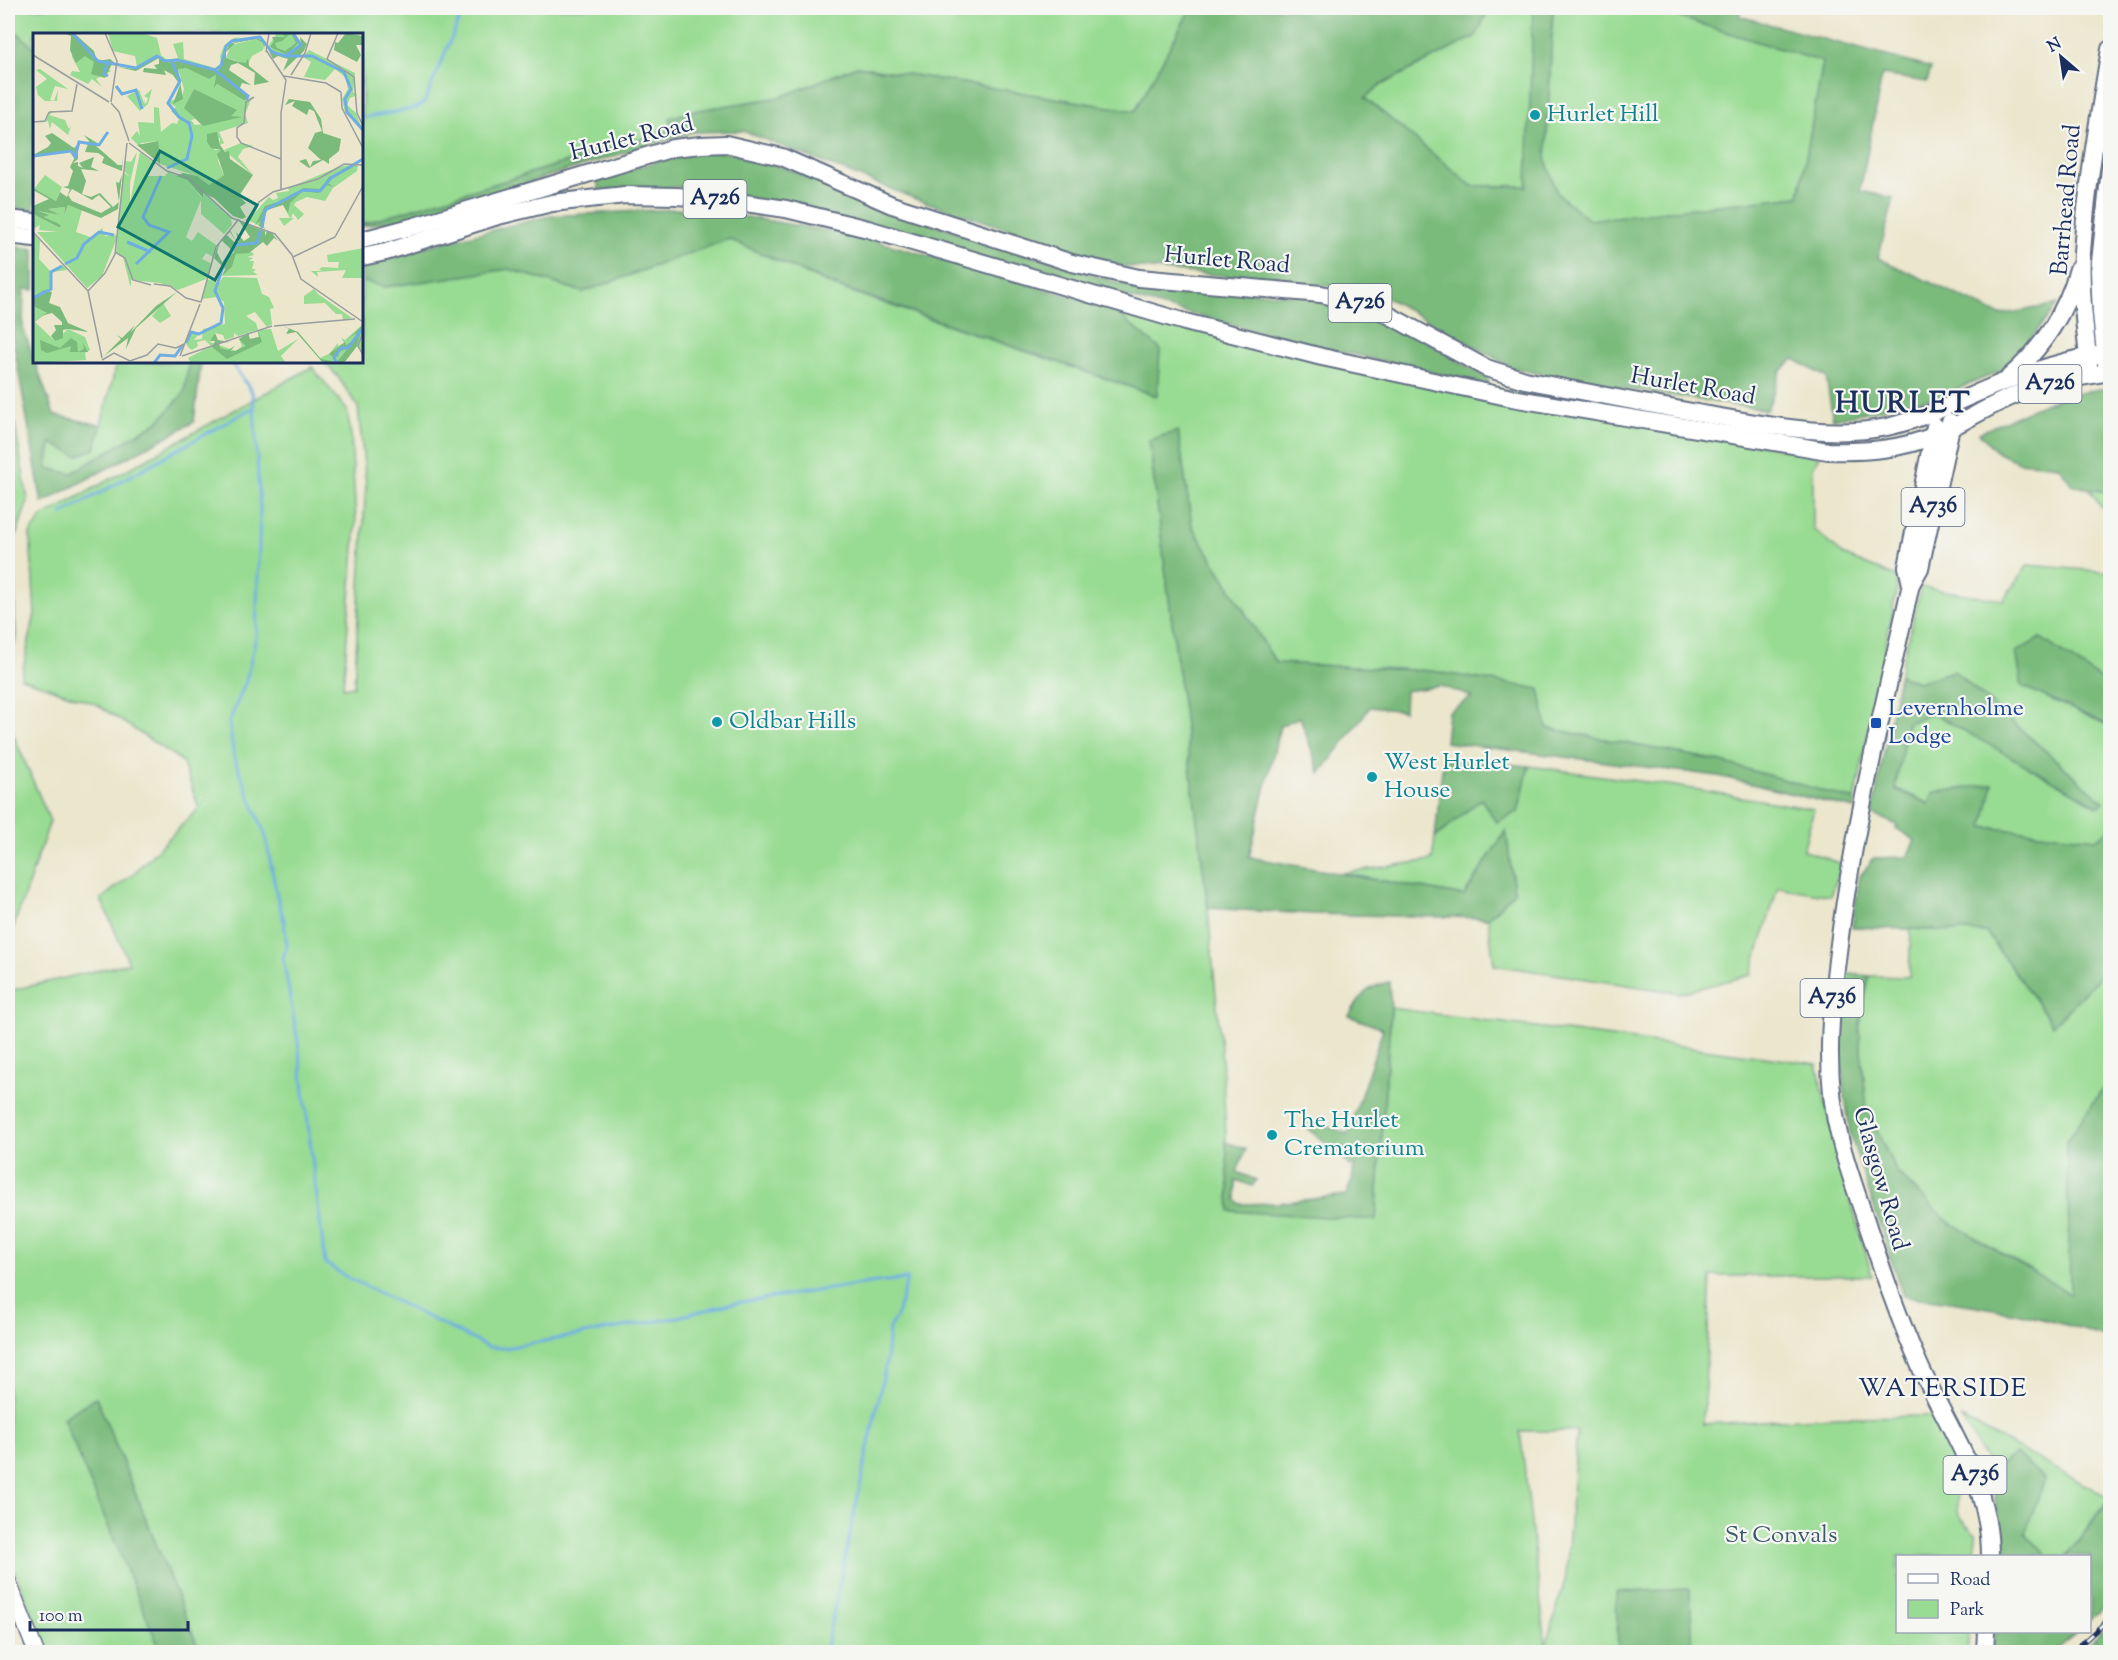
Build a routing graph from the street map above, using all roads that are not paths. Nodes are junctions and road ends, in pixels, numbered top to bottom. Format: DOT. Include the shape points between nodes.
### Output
graph roads {
  1 [pos="2110,49"];
  2 [pos="2093,161"];
  3 [pos="2110,162"];
  4 [pos="2110,168"];
  5 [pos="8,219"];
  6 [pos="33,222"];
  7 [pos="8,235"];
  8 [pos="33,238"];
  9 [pos="363,240"];
  10 [pos="2082,253"];
  11 [pos="363,257"];
  12 [pos="2091,274"];
  13 [pos="2108,353"];
  14 [pos="2088,356"];
  15 [pos="2109,373"];
  16 [pos="2090,376"];
  17 [pos="2001,383"];
  18 [pos="1942,410"];
  19 [pos="1951,428"];
  20 [pos="1935,436"];
  21 [pos="1911,584"];
  22 [pos="1990,1555"];
  23 [pos="8,1581"];
  24 [pos="1986,1633"];
  25 [pos="36,1653"];
  26 [pos="1985,1653"];
  1 -- 2 [label="main road, Barrhead Road"];
  2 -- 3 [label="main road"];
  2 -- 10 [label="main road, Barrhead Road"];
  4 -- 12 [label="main road, Barrhead Road"];
  5 -- 6 [label="main road"];
  7 -- 8 [label="main road"];
  9 -- 18 [label="main road, Hurlet Road / A726" via="673,148 726,144 782,157 892,205 1072,263 1139,278 1321,294 1372,306 1486,368 1524,380 1820,432 1870,430"];
  10 -- 12 [label="main road, Barrhead Road"];
  10 -- 17 [label="main road" via="2065,308 2033,353"];
  11 -- 20 [label="main road, Hurlet Road / A726" via="552,203 625,195 726,200 786,209 868,229 1322,357 1512,398 1828,451 1873,451"];
  12 -- 13 [label="main road, Barrhead Road"];
  12 -- 14 [label="main road, Barrhead Road" via="2083,312"];
  13 -- 14 [label="main road, A726"];
  13 -- 15 [label="main road, Barrhead Road"];
  14 -- 16 [label="main road, Barrhead Road"];
  14 -- 17 [label="main road, Hurlet Road / A726"];
  15 -- 16 [label="main road, A726"];
  16 -- 19 [label="main road, Hurlet Road / A726" via="2043,385 1996,403"];
  17 -- 18 [label="main road, Hurlet Road / A726"];
  18 -- 19 [label="main road"];
  18 -- 20 [label="main road, Glasgow Road"];
  19 -- 20 [label="main road, Hurlet Road / A726"];
  19 -- 21 [label="main road, Glasgow Road / A736" via="1920,568"];
  20 -- 21 [label="main road, Glasgow Road / A736" via="1907,567"];
  21 -- 22 [label="main road, Glasgow Road / A736" via="1843,907 1833,995 1831,1091 1840,1139 1884,1276 1919,1364 1974,1472 1985,1505"];
  23 -- 25 [label="main road"];
  24 -- 26 [label="main road"];
}
